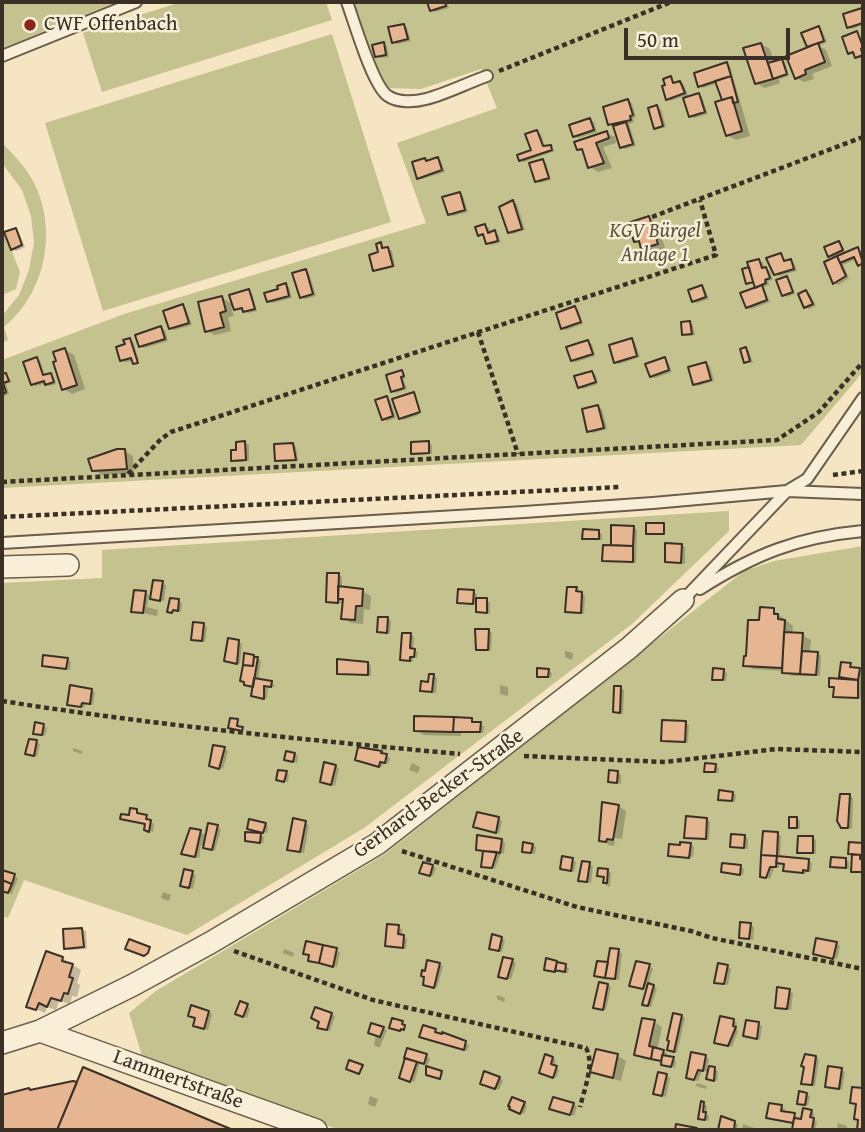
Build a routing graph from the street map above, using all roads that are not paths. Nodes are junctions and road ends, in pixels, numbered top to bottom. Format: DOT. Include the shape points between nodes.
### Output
graph roads {
  1 [pos="136,2"];
  2 [pos="346,2"];
  3 [pos="2,56"];
  4 [pos="487,76"];
  5 [pos="863,398"];
  6 [pos="787,491"];
  7 [pos="863,494"];
  8 [pos="863,531"];
  9 [pos="2,543"];
  10 [pos="68,565"];
  11 [pos="2,567"];
  12 [pos="683,600"];
  13 [pos="40,1031"];
  14 [pos="2,1043"];
  15 [pos="316,1130"];
  1 -- 3 [label="lane"];
  2 -- 4 [label="lane" via="374,77 389,98 424,100"];
  5 -- 6 [label="lane" via="807,478"];
  6 -- 7 [label="lane"];
  6 -- 9 [label="lane" via="498,514"];
  6 -- 12 [label="lane, Gerhard-Becker-Straße"];
  8 -- 12 [label="lane" via="766,552"];
  10 -- 11 [label="street"];
  12 -- 13 [label="street, Gerhard-Becker-Straße" via="629,648 377,844 210,943"];
  13 -- 14 [label="street, Gerhard-Becker-Straße"];
  13 -- 15 [label="street, Lammertstraße"];
}
